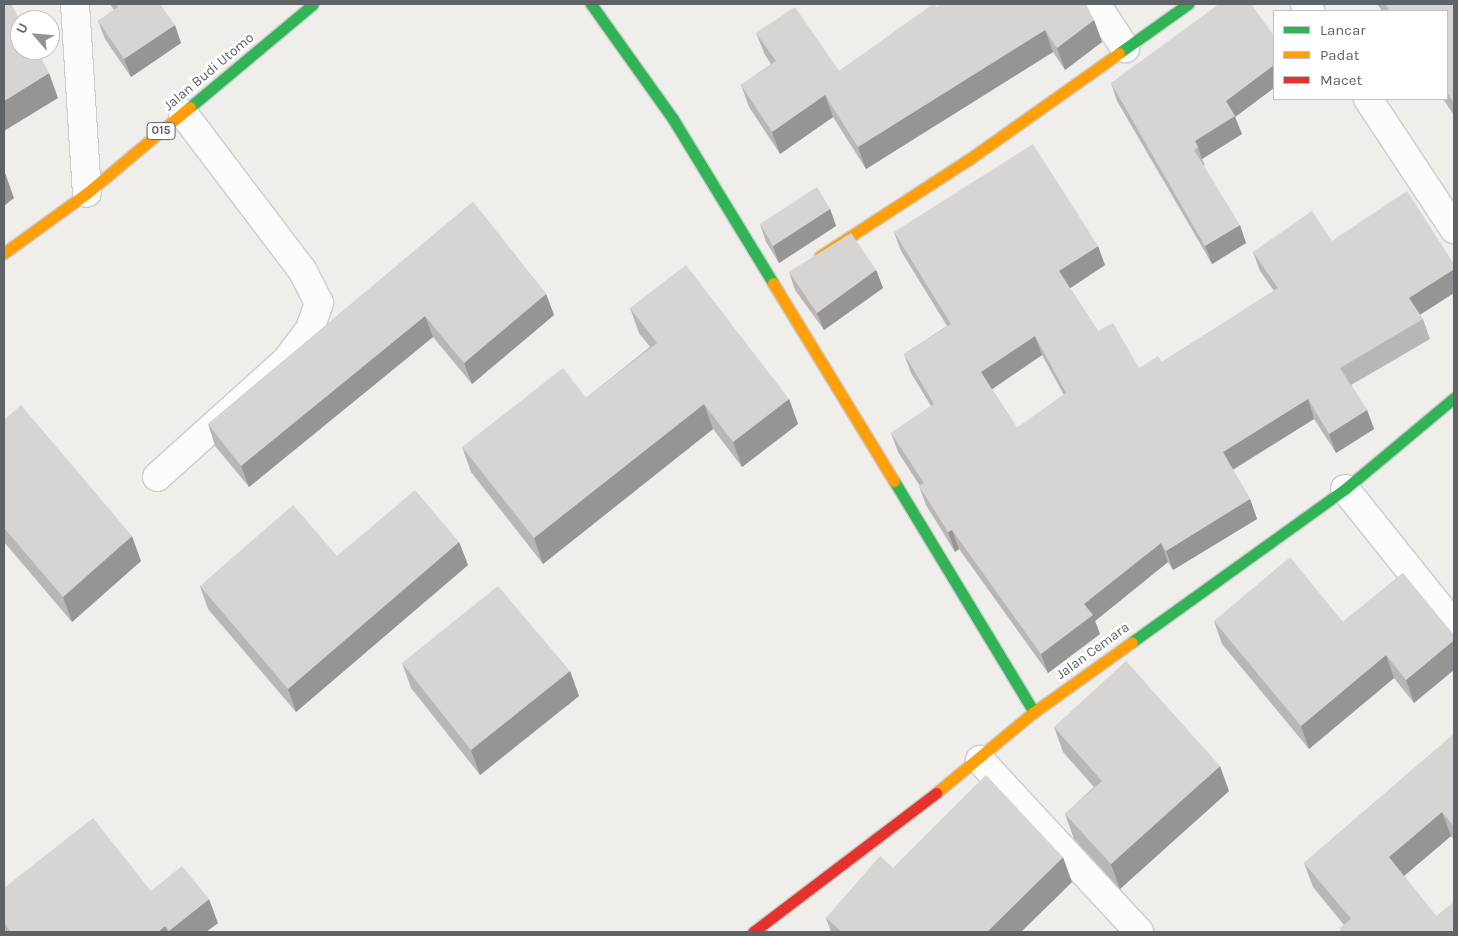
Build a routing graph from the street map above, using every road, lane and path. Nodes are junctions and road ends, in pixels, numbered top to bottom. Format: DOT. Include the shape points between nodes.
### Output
graph roads {
  1 [pos="75,4"];
  2 [pos="314,4"];
  3 [pos="591,4"];
  4 [pos="1096,4"];
  5 [pos="1188,4"];
  6 [pos="1125,48"];
  7 [pos="1369,100"];
  8 [pos="183,113"];
  9 [pos="87,193"];
  10 [pos="1454,229"];
  11 [pos="4,253"];
  12 [pos="810,262"];
  13 [pos="1454,398"];
  14 [pos="157,477"];
  15 [pos="1345,489"];
  16 [pos="1454,624"];
  17 [pos="1034,712"];
  18 [pos="980,760"];
  19 [pos="753,932"];
  20 [pos="1139,932"];
  1 -- 9 [label="street"];
  2 -- 8 [label="street, Jalan Budi Utomo / 015"];
  3 -- 17 [label="street" via="673,119 780,281"];
  4 -- 6 [label="street"];
  5 -- 6 [label="street"];
  6 -- 12 [label="street" via="968,160"];
  7 -- 10 [label="street"];
  8 -- 9 [label="street, Jalan Budi Utomo / 015"];
  8 -- 14 [label="street" via="302,270 319,303 310,329 286,361"];
  9 -- 11 [label="street, Jalan Budi Utomo / 015"];
  13 -- 15 [label="street, Jalan Cemara"];
  15 -- 16 [label="street"];
  15 -- 17 [label="street, Jalan Cemara"];
  17 -- 18 [label="street, Jalan Cemara"];
  18 -- 19 [label="street, Jalan Cemara"];
  18 -- 20 [label="street"];
}
